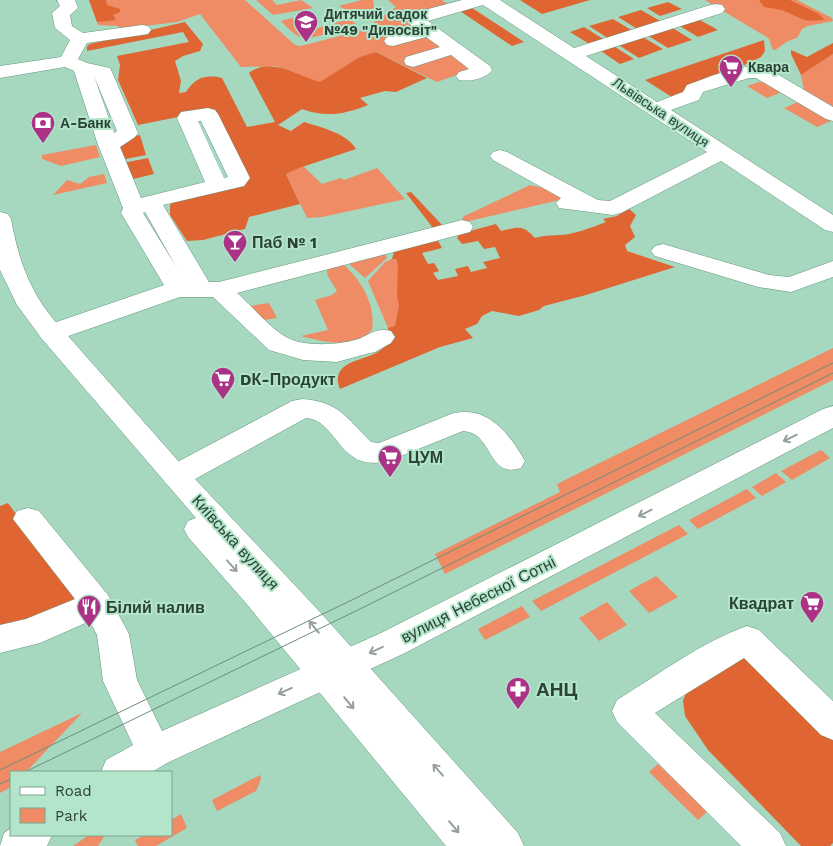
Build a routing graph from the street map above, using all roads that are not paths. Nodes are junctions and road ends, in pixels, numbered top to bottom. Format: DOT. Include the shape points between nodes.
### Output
graph roads {
  1 [pos="66,0"];
  2 [pos="482,0"];
  3 [pos="488,0"];
  4 [pos="675,2"];
  5 [pos="697,15"];
  6 [pos="715,17"];
  7 [pos="142,30"];
  8 [pos="429,31"];
  9 [pos="80,39"];
  10 [pos="393,41"];
  11 [pos="453,48"];
  12 [pos="573,54"];
  13 [pos="413,61"];
  14 [pos="75,64"];
  15 [pos="0,72"];
  16 [pos="466,76"];
  17 [pos="655,109"];
  18 [pos="833,115"];
  19 [pos="722,153"];
  20 [pos="228,156"];
  21 [pos="500,156"];
  22 [pos="205,161"];
  23 [pos="217,186"];
  24 [pos="566,204"];
  25 [pos="142,205"];
  26 [pos="593,206"];
  27 [pos="0,219"];
  28 [pos="833,225"];
  29 [pos="462,227"];
  30 [pos="663,251"];
  31 [pos="833,268"];
  32 [pos="0,287"];
  33 [pos="178,289"];
  34 [pos="210,290"];
  35 [pos="51,333"];
  36 [pos="382,337"];
  37 [pos="833,416"];
  38 [pos="511,461"];
  39 [pos="176,476"];
  40 [pos="28,519"];
  41 [pos="98,604"];
  42 [pos="0,640"];
  43 [pos="334,669"];
  44 [pos="833,724"];
  45 [pos="154,752"];
  46 [pos="121,771"];
  47 [pos="32,836"];
  48 [pos="17,846"];
  49 [pos="470,846"];
  50 [pos="505,846"];
  51 [pos="766,846"];
  1 -- 9 [label="main road" via="69,8 61,13 64,28"];
  2 -- 8 [label="main road" via="423,16 417,22"];
  3 -- 12 [label="main road, Львівська вулиця"];
  4 -- 5 [label="main road"];
  5 -- 6 [label="main road"];
  5 -- 12 [label="main road"];
  7 -- 9 [label="main road"];
  8 -- 10 [label="main road"];
  8 -- 11 [label="main road"];
  9 -- 14 [label="main road"];
  11 -- 13 [label="main road"];
  11 -- 16 [label="main road" via="483,70"];
  12 -- 17 [label="main road, Львівська вулиця"];
  14 -- 15 [label="main road"];
  14 -- 25 [label="main road" via="99,89 109,145"];
  17 -- 18 [label="main road" via="692,96 694,90 747,72 760,72"];
  17 -- 19 [label="main road, Львівська вулиця"];
  19 -- 26 [label="main road" via="612,208"];
  19 -- 28 [label="main road, Львівська вулиця"];
  20 -- 22 [label="main road"];
  20 -- 22 [label="main road" via="208,114 188,116"];
  20 -- 23 [label="main road" via="239,178"];
  21 -- 26 [label="main road"];
  22 -- 23 [label="main road"];
  23 -- 25 [label="main road"];
  24 -- 26 [label="main road"];
  25 -- 33 [label="main road" via="132,213"];
  25 -- 34 [label="main road"];
  27 -- 35 [label="main road, Київська вулиця" via="12,272 34,312"];
  29 -- 34 [label="main road"];
  30 -- 31 [label="main road" via="767,282 791,285"];
  32 -- 43 [label="main road, Київська вулиця, one-way" via="35,342 256,593"];
  33 -- 34 [label="main road"];
  33 -- 35 [label="main road"];
  34 -- 36 [label="main road" via="278,344 303,351 337,353 366,346"];
  35 -- 39 [label="main road, Київська вулиця"];
  37 -- 43 [label="main road, вулиця Небесної Сотні, one-way" via="418,630"];
  38 -- 39 [label="main road" via="484,425 474,421 461,421 372,454 364,452 326,413 302,408"];
  43 -- 39 [label="main road, Київська вулиця, one-way" via="308,620"];
  40 -- 41 [label="main road"];
  41 -- 42 [label="main road" via="28,633"];
  41 -- 45 [label="main road" via="113,634 120,681"];
  43 -- 45 [label="main road, вулиця Небесної Сотні, one-way"];
  43 -- 49 [label="main road, Київська вулиця, one-way"];
  50 -- 43 [label="main road, Київська вулиця, one-way"];
  44 -- 51 [label="main road" via="747,640 629,711"];
  45 -- 46 [label="main road, вулиця Небесної Сотні"];
  47 -- 48 [label="main road"];
}
